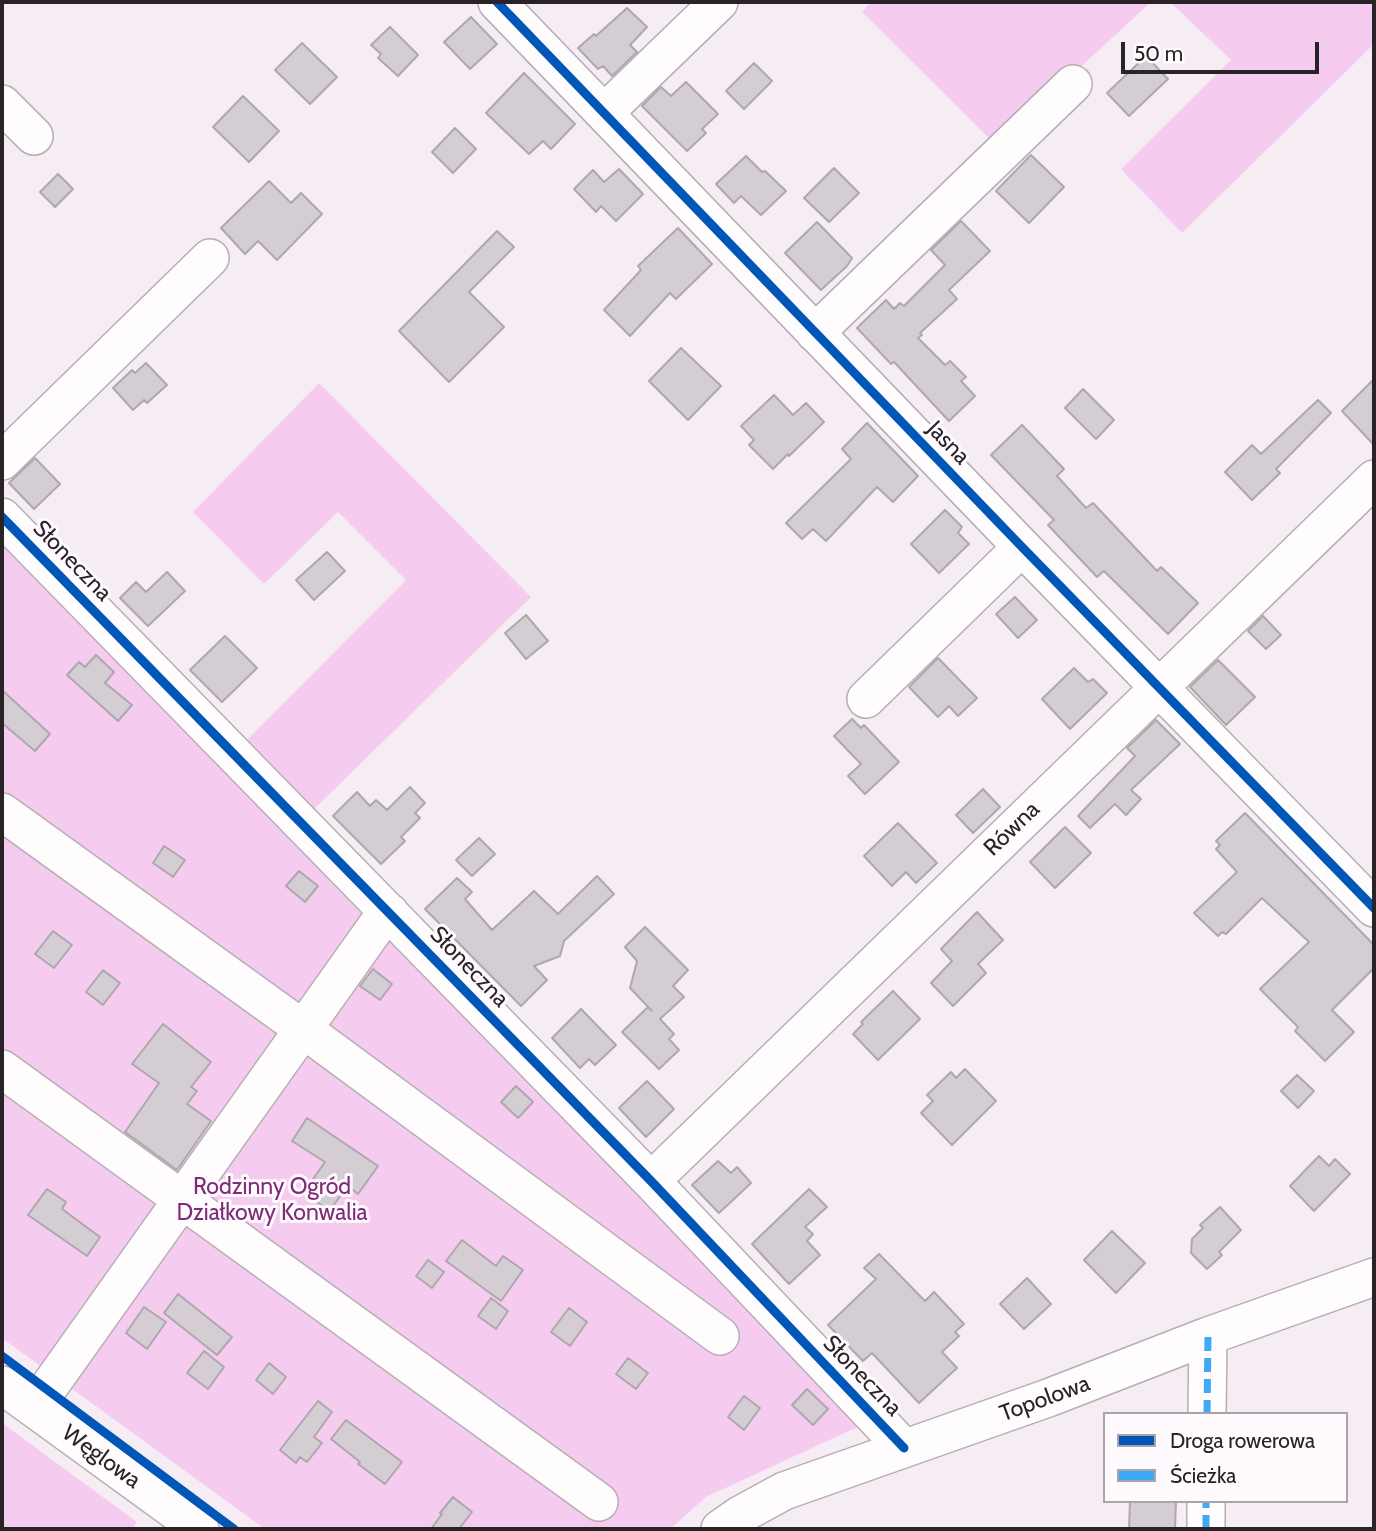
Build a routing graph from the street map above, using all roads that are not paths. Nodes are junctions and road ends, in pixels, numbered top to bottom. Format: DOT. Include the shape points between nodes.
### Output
graph roads {
  1 [pos="497,2"];
  2 [pos="719,2"];
  3 [pos="1073,84"];
  4 [pos="2,104"];
  5 [pos="604,113"];
  6 [pos="34,136"];
  7 [pos="210,258"];
  8 [pos="815,333"];
  9 [pos="2,461"];
  10 [pos="1374,479"];
  11 [pos="2,517"];
  12 [pos="1022,547"];
  13 [pos="1158,687"];
  14 [pos="866,699"];
  15 [pos="2,812"];
  16 [pos="1374,908"];
  17 [pos="390,914"];
  18 [pos="303,1029"];
  19 [pos="2,1069"];
  20 [pos="651,1181"];
  21 [pos="181,1199"];
  22 [pos="1374,1277"];
  23 [pos="720,1336"];
  24 [pos="1208,1336"];
  25 [pos="2,1384"];
  26 [pos="34,1408"];
  27 [pos="1208,1412"];
  28 [pos="904,1448"];
  29 [pos="599,1502"];
  30 [pos="1206,1503"];
  31 [pos="200,1529"];
  32 [pos="720,1529"];
  33 [pos="1206,1529"];
  1 -- 5 [label="street, Jasna"];
  2 -- 5 [label="street"];
  3 -- 8 [label="street"];
  4 -- 6 [label="street"];
  5 -- 8 [label="street, Jasna"];
  7 -- 9 [label="street"];
  8 -- 12 [label="street, Jasna"];
  10 -- 13 [label="street, Równa"];
  11 -- 17 [label="street, Słoneczna"];
  12 -- 13 [label="street, Jasna"];
  12 -- 14 [label="street"];
  13 -- 16 [label="street, Jasna"];
  13 -- 20 [label="street, Równa"];
  15 -- 18 [label="street"];
  17 -- 18 [label="street" via="378,924"];
  17 -- 20 [label="street, Słoneczna"];
  18 -- 21 [label="street"];
  18 -- 23 [label="street"];
  19 -- 21 [label="street"];
  20 -- 28 [label="street, Słoneczna"];
  21 -- 26 [label="street"];
  21 -- 29 [label="street"];
  22 -- 24 [label="street, Topolowa"];
  24 -- 27 [label="street"];
  24 -- 28 [label="street, Topolowa"];
  25 -- 26 [label="street, Węglowa"];
  26 -- 31 [label="street, Węglowa"];
  28 -- 32 [label="street, Topolowa" via="783,1491"];
  30 -- 33 [label="street"];
}
